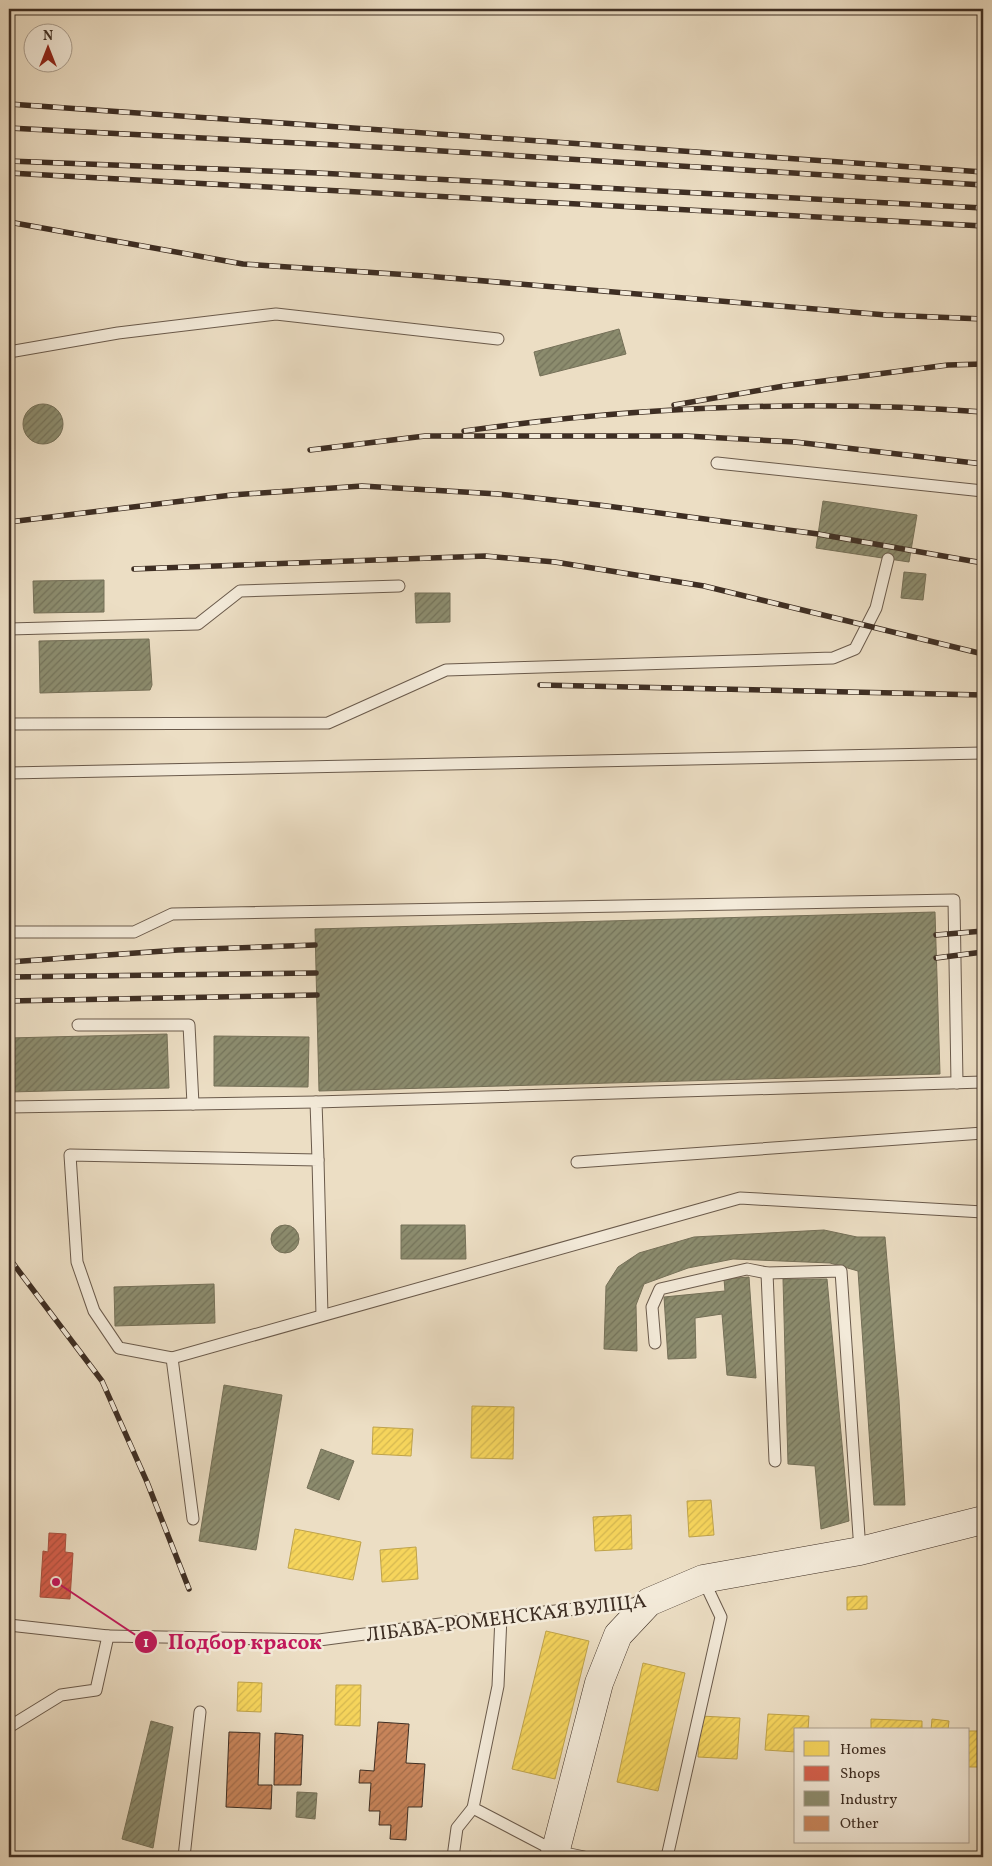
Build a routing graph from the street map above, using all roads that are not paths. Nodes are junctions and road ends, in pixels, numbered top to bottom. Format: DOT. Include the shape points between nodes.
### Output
graph roads {
  1 [pos="498,339"];
  2 [pos="9,352"];
  3 [pos="717,463"];
  4 [pos="983,491"];
  5 [pos="888,559"];
  6 [pos="399,586"];
  7 [pos="9,629"];
  8 [pos="9,724"];
  9 [pos="983,753"];
  10 [pos="9,773"];
  11 [pos="9,932"];
  12 [pos="78,1025"];
  13 [pos="983,1082"];
  14 [pos="957,1083"];
  15 [pos="316,1102"];
  16 [pos="193,1104"];
  17 [pos="9,1107"];
  18 [pos="983,1133"];
  19 [pos="318,1160"];
  20 [pos="577,1162"];
  21 [pos="983,1212"];
  22 [pos="767,1272"];
  23 [pos="322,1315"];
  24 [pos="655,1343"];
  25 [pos="172,1358"];
  26 [pos="775,1461"];
  27 [pos="193,1519"];
  28 [pos="983,1520"];
  29 [pos="860,1551"];
  30 [pos="703,1578"];
  31 [pos="650,1602"];
  32 [pos="501,1616"];
  33 [pos="10,1625"];
  34 [pos="108,1636"];
  35 [pos="200,1712"];
  36 [pos="9,1727"];
  37 [pos="473,1808"];
  38 [pos="554,1854"];
  39 [pos="184,1857"];
  40 [pos="452,1857"];
  41 [pos="584,1857"];
  42 [pos="667,1857"];
  1 -- 2 [label="lane" via="276,314 118,333"];
  3 -- 4 [label="lane"];
  5 -- 8 [label="lane" via="876,608 855,649 833,658 446,670 328,723"];
  6 -- 7 [label="lane" via="240,591 198,624"];
  9 -- 10 [label="lane"];
  11 -- 14 [label="lane" via="134,932 172,914 954,900"];
  12 -- 16 [label="lane" via="189,1025"];
  13 -- 14 [label="lane"];
  14 -- 15 [label="lane"];
  15 -- 16 [label="lane"];
  15 -- 19 [label="lane"];
  16 -- 17 [label="lane"];
  18 -- 20 [label="lane"];
  19 -- 23 [label="lane"];
  19 -- 25 [label="lane" via="70,1155 77,1262 94,1311 119,1348"];
  21 -- 23 [label="lane" via="740,1198"];
  22 -- 24 [label="lane" via="746,1269 660,1289 652,1307"];
  22 -- 26 [label="lane"];
  22 -- 29 [label="lane" via="841,1270"];
  23 -- 25 [label="lane"];
  25 -- 27 [label="lane"];
  28 -- 29 [label="main road, ЛІБАВА-РОМЕНСКАЯ ВУЛІЦА"];
  29 -- 30 [label="main road, ЛІБАВА-РОМЕНСКАЯ ВУЛІЦА"];
  30 -- 31 [label="main road, ЛІБАВА-РОМЕНСКАЯ ВУЛІЦА"];
  30 -- 42 [label="lane" via="721,1616"];
  31 -- 32 [label="lane, ЛІБАВА-РОМЕНСКАЯ ВУЛІЦА"];
  31 -- 38 [label="main road" via="618,1635 599,1683"];
  32 -- 34 [label="lane, ЛІБАВА-РОМЕНСКАЯ ВУЛІЦА" via="318,1640"];
  32 -- 37 [label="lane" via="498,1686"];
  33 -- 34 [label="lane, ЛІБАВА-РОМЕНСКАЯ ВУЛІЦА"];
  34 -- 36 [label="lane" via="96,1690 60,1695"];
  35 -- 39 [label="lane"];
  37 -- 38 [label="lane"];
  37 -- 40 [label="lane" via="457,1828"];
  38 -- 41 [label="lane"];
}
